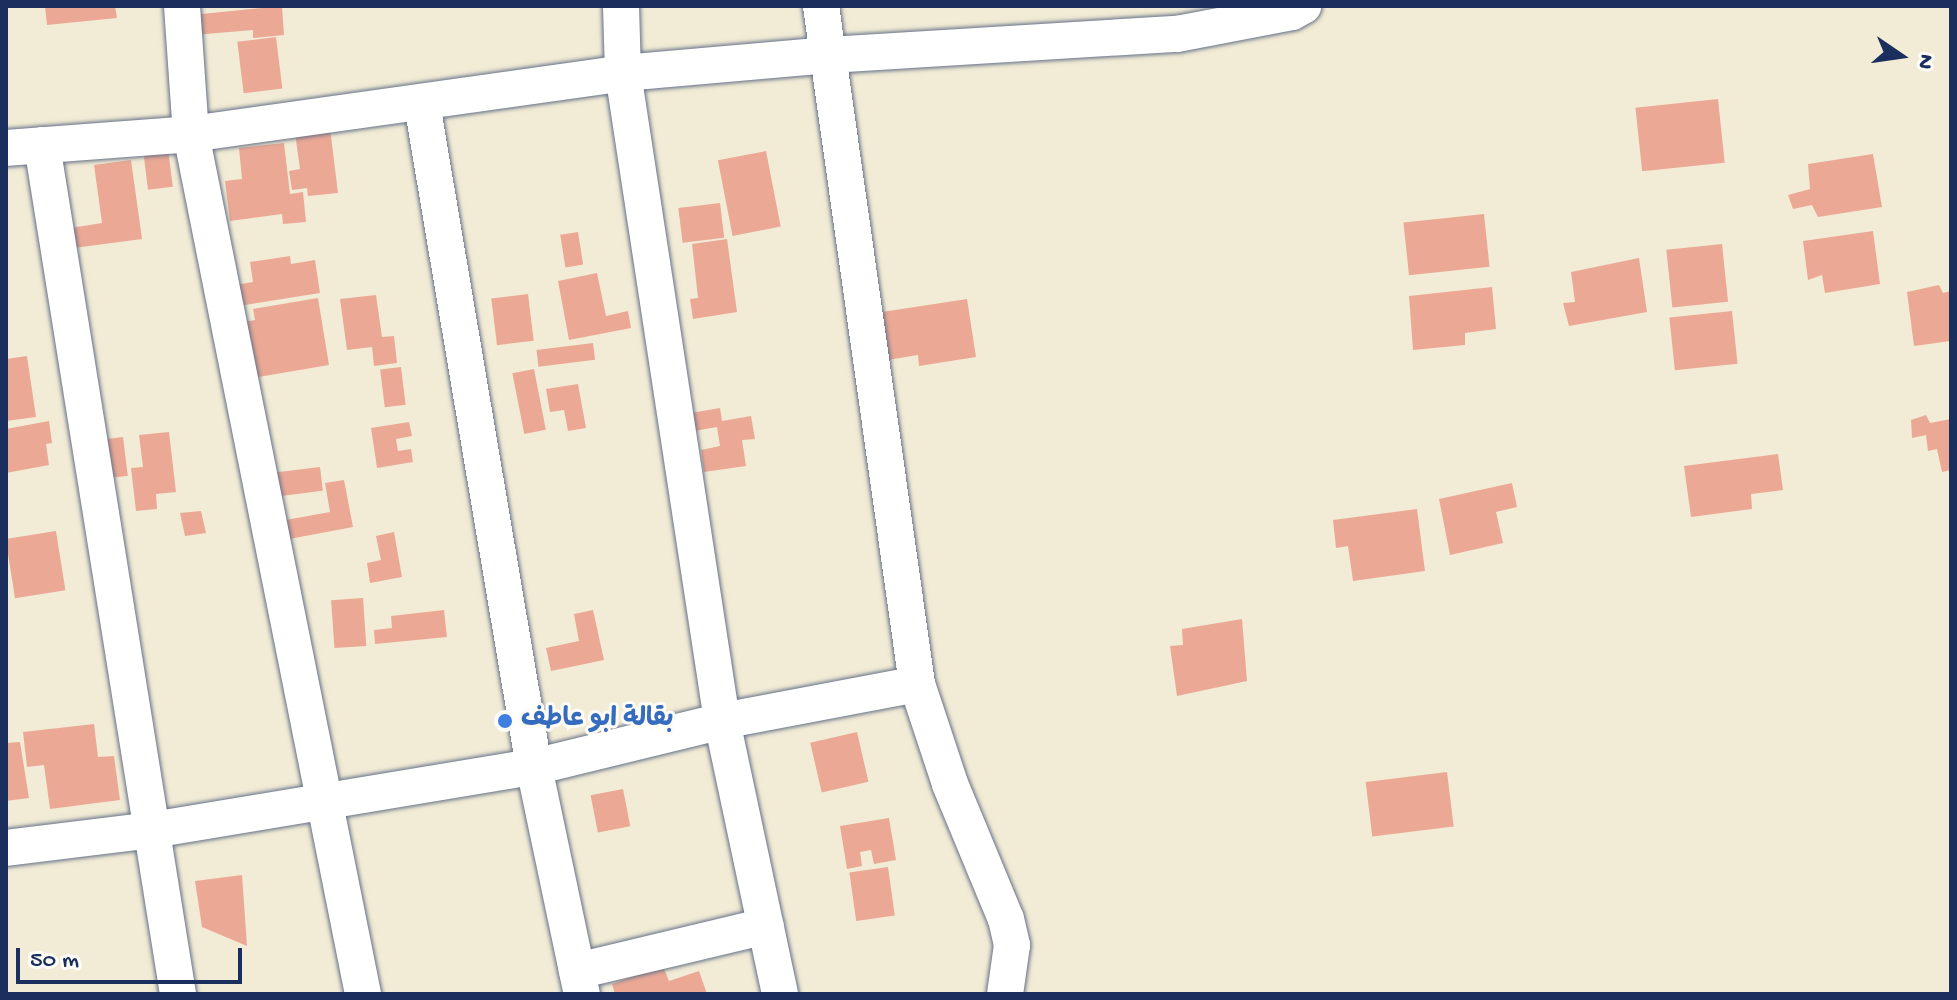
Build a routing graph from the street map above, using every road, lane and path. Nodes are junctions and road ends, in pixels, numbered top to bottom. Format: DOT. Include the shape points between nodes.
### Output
graph roads {
  1 [pos="182,6"];
  2 [pos="621,6"];
  3 [pos="821,6"];
  4 [pos="1303,6"];
  5 [pos="829,55"];
  6 [pos="623,73"];
  7 [pos="422,104"];
  8 [pos="191,134"];
  9 [pos="42,145"];
  10 [pos="6,148"];
  11 [pos="917,684"];
  12 [pos="722,721"];
  13 [pos="534,767"];
  14 [pos="324,804"];
  15 [pos="152,830"];
  16 [pos="6,848"];
  17 [pos="766,926"];
  18 [pos="580,982"];
  19 [pos="178,994"];
  20 [pos="363,994"];
  21 [pos="780,994"];
  22 [pos="1005,994"];
  1 -- 8 [label="street"];
  2 -- 6 [label="street"];
  3 -- 5 [label="street"];
  4 -- 5 [label="street" via="1177,34"];
  5 -- 6 [label="street"];
  5 -- 11 [label="street"];
  6 -- 7 [label="street"];
  6 -- 12 [label="street"];
  7 -- 8 [label="street"];
  7 -- 13 [label="street"];
  8 -- 9 [label="street"];
  8 -- 14 [label="street"];
  9 -- 10 [label="street"];
  9 -- 15 [label="street"];
  11 -- 12 [label="street"];
  11 -- 22 [label="street" via="950,784 1006,919 1012,945"];
  12 -- 13 [label="street"];
  12 -- 17 [label="street"];
  13 -- 14 [label="street"];
  13 -- 18 [label="street"];
  14 -- 15 [label="street"];
  14 -- 20 [label="street"];
  15 -- 16 [label="street"];
  15 -- 19 [label="street"];
  17 -- 18 [label="street"];
  17 -- 21 [label="street"];
}
